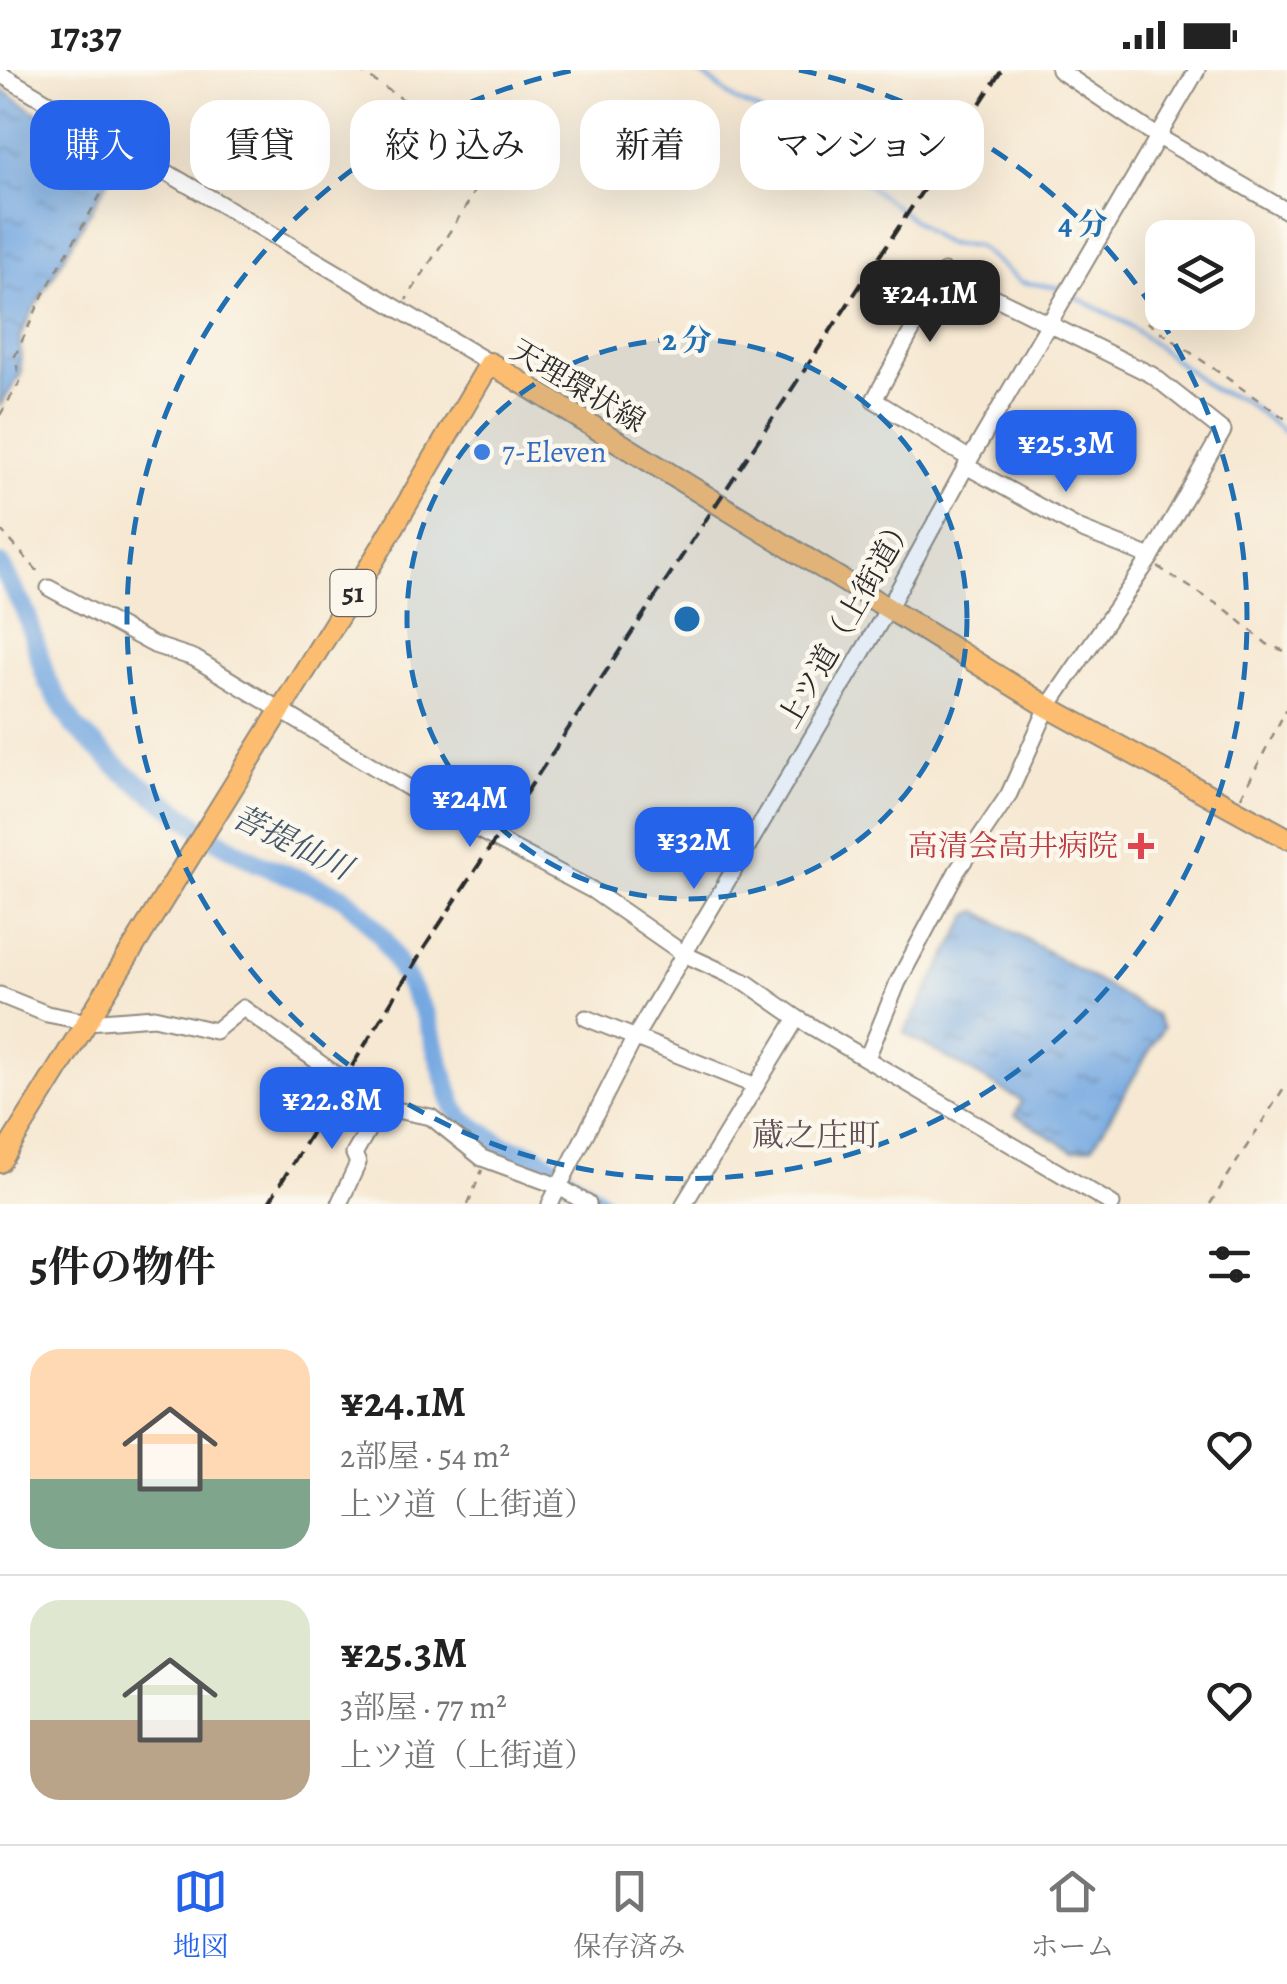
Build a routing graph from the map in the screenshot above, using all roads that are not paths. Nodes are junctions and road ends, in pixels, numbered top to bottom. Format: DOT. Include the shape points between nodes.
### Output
graph roads {
  1 [pos="1059,70"];
  2 [pos="1197,70"];
  3 [pos="0,74"];
  4 [pos="1157,136"];
  5 [pos="1287,211"];
  6 [pos="1049,326"];
  7 [pos="490,363"];
  8 [pos="968,462"];
  9 [pos="1150,559"];
  10 [pos="50,588"];
  11 [pos="889,607"];
  12 [pos="1048,707"];
  13 [pos="281,708"];
  14 [pos="1287,838"];
  15 [pos="684,954"];
  16 [pos="0,995"];
  17 [pos="586,1018"];
  18 [pos="797,1018"];
  19 [pos="88,1022"];
  20 [pos="634,1036"];
  21 [pos="867,1058"];
  22 [pos="756,1086"];
  23 [pos="381,1107"];
  24 [pos="0,1162"];
  25 [pos="558,1186"];
  26 [pos="339,1204"];
  27 [pos="550,1204"];
  28 [pos="588,1204"];
  29 [pos="684,1204"];
  30 [pos="1112,1204"];
  1 -- 4 [label="street"];
  2 -- 4 [label="street, 上ツ道（上街道）"];
  3 -- 7 [label="street"];
  4 -- 5 [label="street"];
  4 -- 6 [label="street, 上ツ道（上街道）"];
  6 -- 8 [label="street, 上ツ道（上街道）"];
  6 -- 8 [label="street" via="944,272 874,400"];
  6 -- 9 [label="street" via="1152,375 1223,431"];
  7 -- 11 [label="main road, 天理環状線"];
  7 -- 13 [label="main road, 天理環状線 / 51"];
  8 -- 9 [label="street" via="1080,529"];
  8 -- 11 [label="street, 上ツ道（上街道）"];
  9 -- 12 [label="street"];
  10 -- 13 [label="street"];
  11 -- 12 [label="main road, 天理環状線"];
  11 -- 15 [label="street, 上ツ道（上街道）"];
  12 -- 14 [label="main road, 天理環状線"];
  12 -- 21 [label="street" via="1009,794 957,871 898,982"];
  13 -- 15 [label="street" via="475,828 592,890"];
  13 -- 19 [label="main road, 天理環状線 / 51"];
  15 -- 18 [label="street" via="747,983"];
  15 -- 20 [label="street, 上ツ道（上街道）"];
  16 -- 19 [label="street"];
  17 -- 20 [label="street"];
  18 -- 21 [label="street"];
  18 -- 22 [label="street"];
  19 -- 23 [label="street" via="154,1016 215,1031 243,1008"];
  19 -- 24 [label="main road, 天理環状線 / 51"];
  20 -- 22 [label="street"];
  20 -- 25 [label="street, 上ツ道（上街道）"];
  21 -- 30 [label="street"];
  22 -- 29 [label="street"];
  23 -- 25 [label="street" via="431,1118 487,1160"];
  23 -- 26 [label="street" via="354,1154 358,1163"];
  25 -- 27 [label="street, 上ツ道（上街道）"];
  25 -- 28 [label="street"];
}
